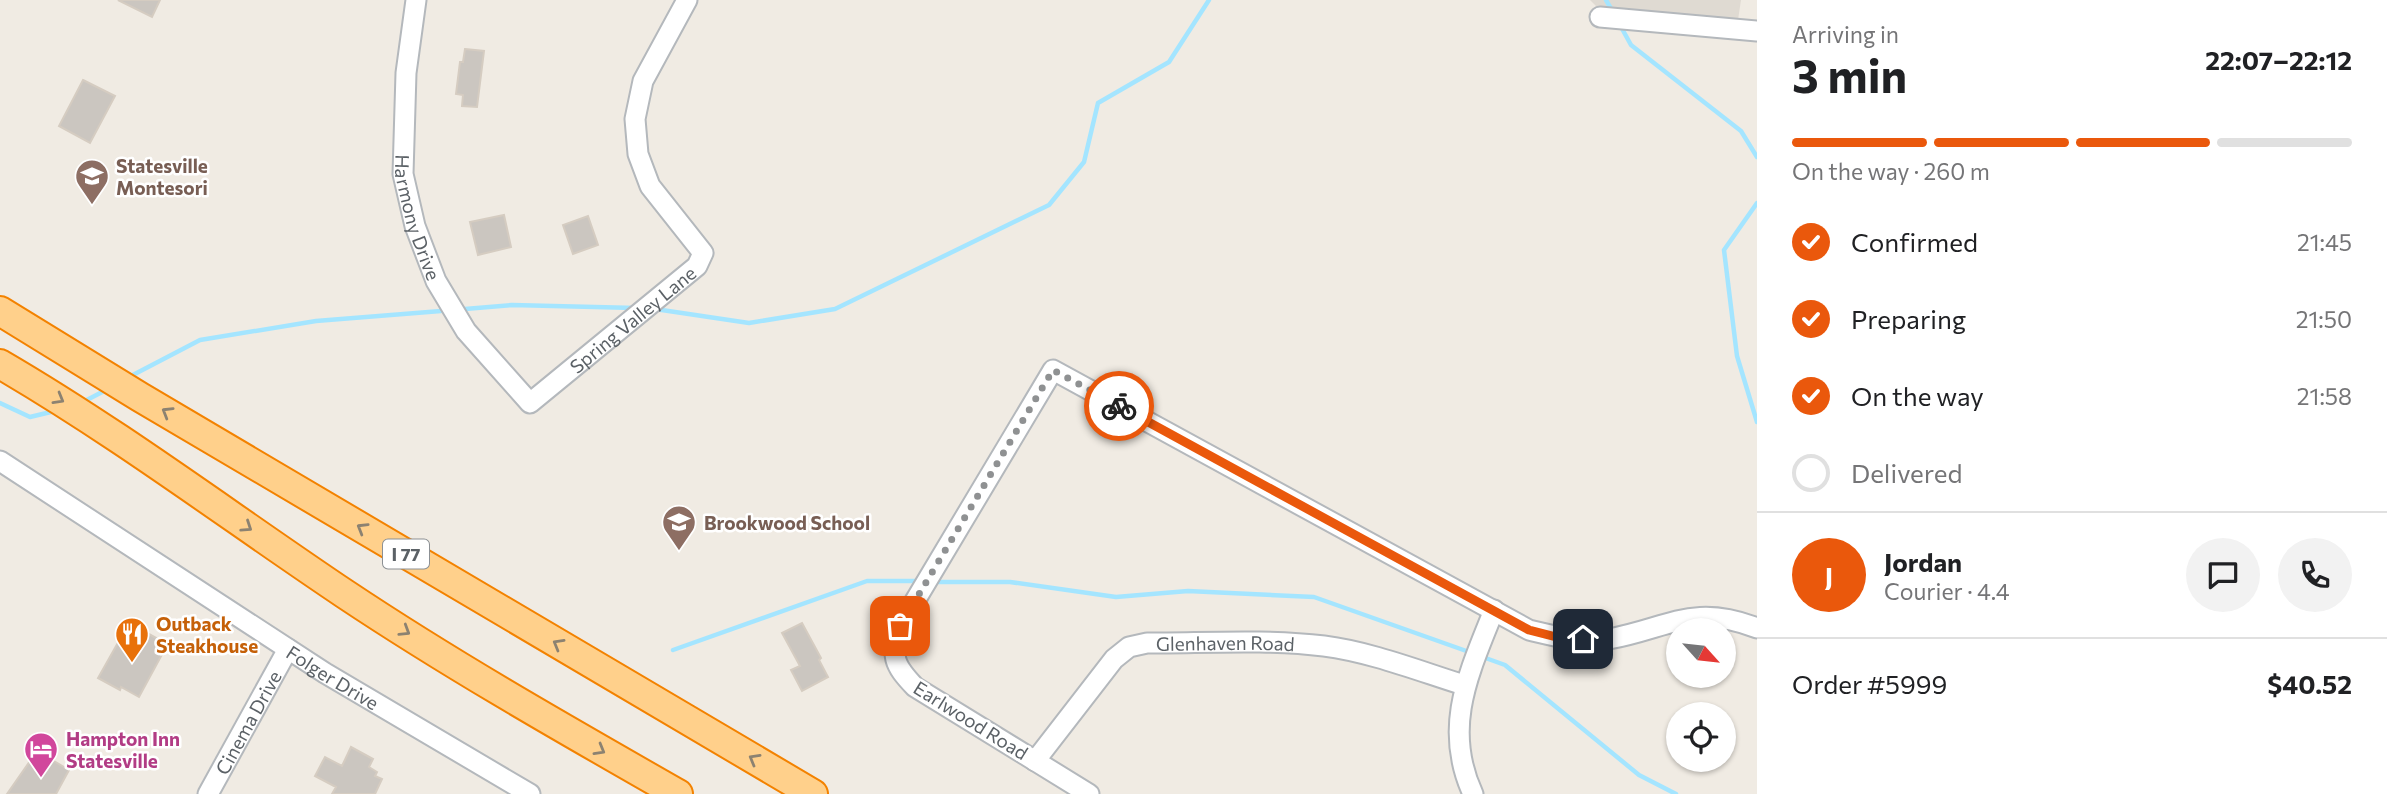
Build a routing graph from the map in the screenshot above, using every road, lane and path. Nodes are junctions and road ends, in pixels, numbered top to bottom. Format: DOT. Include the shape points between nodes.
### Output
graph roads {
  1 [pos="416,0"];
  2 [pos="687,0"];
  3 [pos="1600,17"];
  4 [pos="1757,31"];
  5 [pos="0,311"];
  6 [pos="0,364"];
  7 [pos="530,403"];
  8 [pos="0,461"];
  9 [pos="1494,610"];
  10 [pos="1757,628"];
  11 [pos="288,649"];
  12 [pos="1464,685"];
  13 [pos="1035,761"];
  14 [pos="208,794"];
  15 [pos="530,794"];
  16 [pos="678,794"];
  17 [pos="813,794"];
  18 [pos="1089,794"];
  19 [pos="1473,794"];
  1 -- 7 [label="street, Harmony Drive" via="407,73 403,174 415,226 436,281 466,331"];
  2 -- 7 [label="street, Spring Valley Lane" via="643,81 635,120 638,154 649,186 703,253 697,266"];
  3 -- 4 [label="street"];
  17 -- 5 [label="highway, I 77, one-way"];
  6 -- 16 [label="highway, one-way" via="73,407 347,595 552,723"];
  8 -- 11 [label="street, Folger Drive"];
  9 -- 10 [label="street" via="1529,630 1568,640 1608,639 1676,620 1707,617"];
  9 -- 12 [label="street"];
  9 -- 13 [label="street, Earlwood Road" via="1053,370 900,626 894,648 899,670 915,687"];
  11 -- 14 [label="street, Cinema Drive"];
  11 -- 15 [label="street, Folger Drive"];
  12 -- 13 [label="street, Glenhaven Road" via="1327,646 1147,643 1129,647 1114,659"];
  12 -- 19 [label="street" via="1459,729 1463,773"];
  13 -- 18 [label="street, Earlwood Road"];
}
